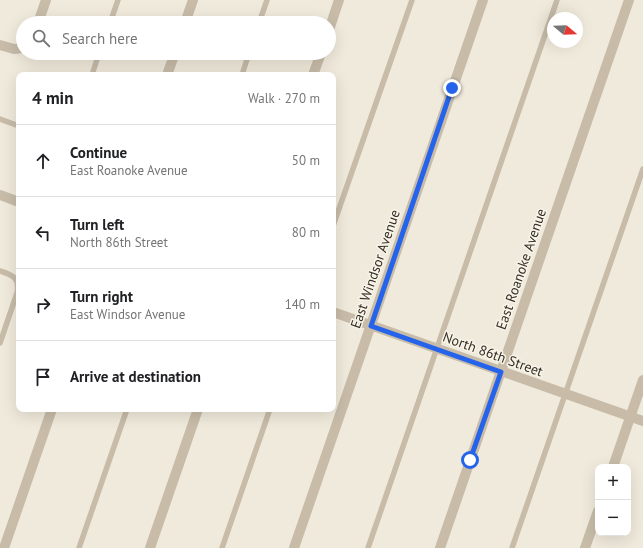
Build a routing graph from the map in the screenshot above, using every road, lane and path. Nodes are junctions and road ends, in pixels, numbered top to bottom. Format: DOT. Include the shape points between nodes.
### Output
graph roads {
  1 [pos="46,0"];
  2 [pos="118,0"];
  3 [pos="193,0"];
  4 [pos="267,0"];
  5 [pos="339,0"];
  6 [pos="412,0"];
  7 [pos="483,0"];
  8 [pos="557,0"];
  9 [pos="629,0"];
  10 [pos="40,16"];
  11 [pos="112,16"];
  12 [pos="187,16"];
  13 [pos="261,16"];
  14 [pos="334,16"];
  15 [pos="0,45"];
  16 [pos="16,49"];
  17 [pos="97,60"];
  18 [pos="172,60"];
  19 [pos="247,60"];
  20 [pos="318,60"];
  21 [pos="93,72"];
  22 [pos="168,72"];
  23 [pos="243,72"];
  24 [pos="314,72"];
  25 [pos="0,119"];
  26 [pos="16,125"];
  27 [pos="643,169"];
  28 [pos="0,195"];
  29 [pos="16,201"];
  30 [pos="336,217"];
  31 [pos="0,271"];
  32 [pos="16,280"];
  33 [pos="16,296"];
  34 [pos="336,313"];
  35 [pos="371,326"];
  36 [pos="0,343"];
  37 [pos="436,348"];
  38 [pos="501,372"];
  39 [pos="643,380"];
  40 [pos="566,394"];
  41 [pos="51,412"];
  42 [pos="126,412"];
  43 [pos="197,412"];
  44 [pos="269,412"];
  45 [pos="630,417"];
  46 [pos="643,421"];
  47 [pos="614,464"];
  48 [pos="595,520"];
  49 [pos="4,548"];
  50 [pos="79,548"];
  51 [pos="150,548"];
  52 [pos="222,548"];
  53 [pos="294,548"];
  54 [pos="368,548"];
  55 [pos="440,548"];
  56 [pos="512,548"];
  57 [pos="585,548"];
  1 -- 10 [label="street"];
  2 -- 11 [label="lane"];
  3 -- 12 [label="street"];
  4 -- 13 [label="lane"];
  5 -- 14 [label="street"];
  6 -- 30 [label="lane"];
  7 -- 35 [label="street, East Windsor Avenue"];
  8 -- 37 [label="lane"];
  9 -- 38 [label="street, East Roanoke Avenue"];
  15 -- 16 [label="street"];
  17 -- 21 [label="lane"];
  18 -- 22 [label="street"];
  19 -- 23 [label="lane"];
  20 -- 24 [label="street"];
  25 -- 26 [label="lane"];
  27 -- 40 [label="lane"];
  28 -- 29 [label="street"];
  31 -- 32 [label="lane"];
  33 -- 36 [label="lane"];
  34 -- 35 [label="street, North 86th Street"];
  35 -- 37 [label="street, North 86th Street"];
  35 -- 53 [label="street, East Windsor Avenue"];
  37 -- 38 [label="street, North 86th Street"];
  37 -- 54 [label="lane"];
  38 -- 40 [label="street, North 86th Street"];
  38 -- 55 [label="street, East Roanoke Avenue"];
  39 -- 45 [label="street"];
  40 -- 45 [label="street, North 86th Street"];
  40 -- 56 [label="lane"];
  41 -- 49 [label="street"];
  42 -- 50 [label="lane"];
  43 -- 51 [label="street"];
  44 -- 52 [label="lane"];
  45 -- 46 [label="street, North 86th Street"];
  45 -- 47 [label="street"];
  48 -- 57 [label="street"];
}
